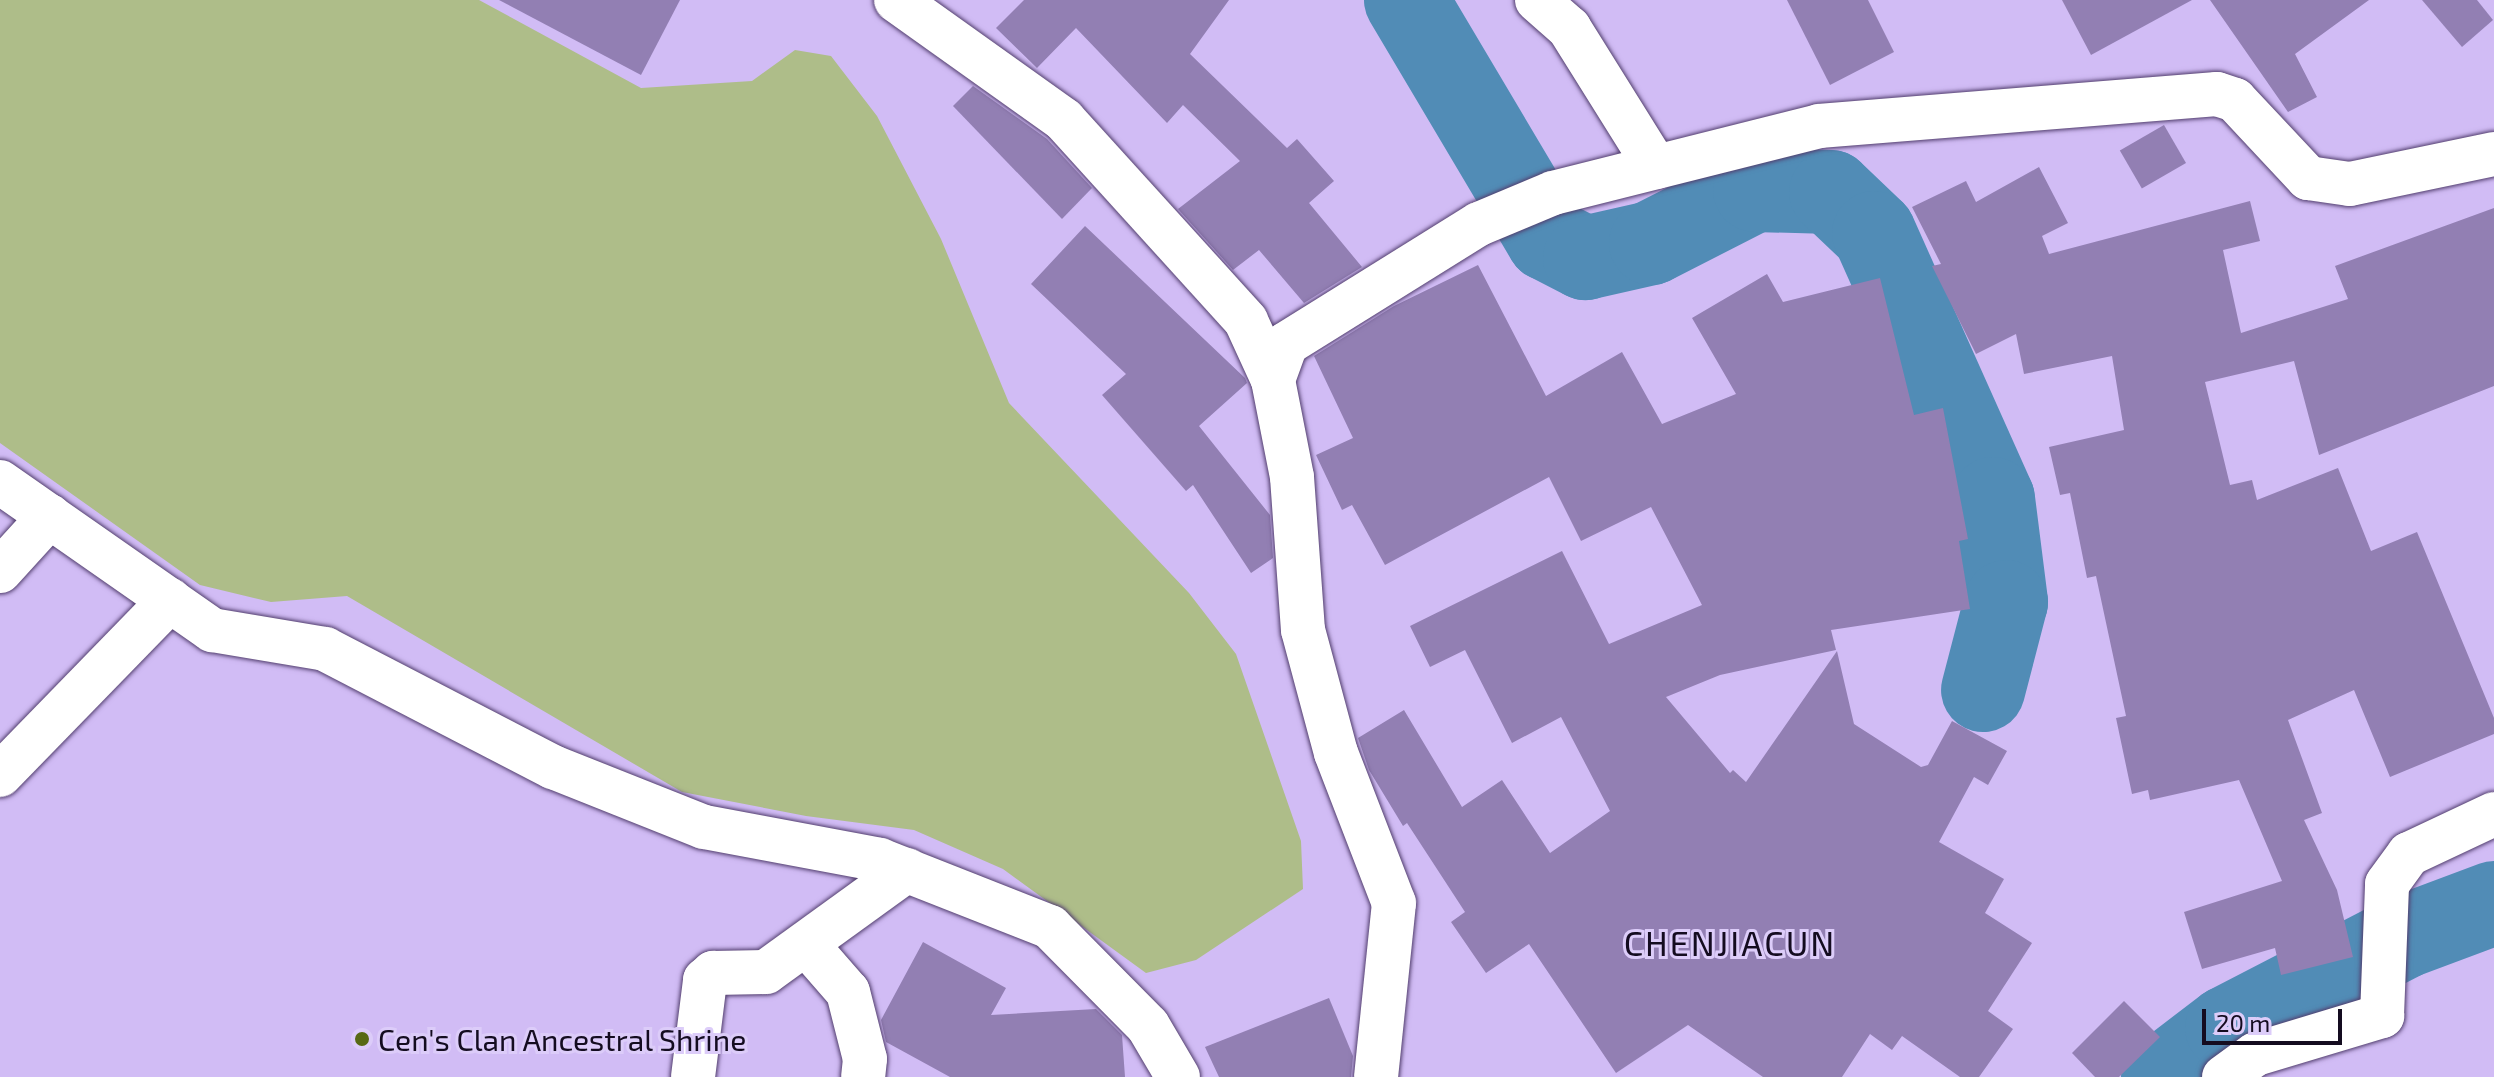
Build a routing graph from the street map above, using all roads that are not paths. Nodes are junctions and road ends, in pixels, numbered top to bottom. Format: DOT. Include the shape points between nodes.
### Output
graph roads {
  1 [pos="896,0"];
  2 [pos="1537,0"];
  3 [pos="2494,154"];
  4 [pos="1656,167"];
  5 [pos="1273,380"];
  6 [pos="0,482"];
  7 [pos="50,516"];
  8 [pos="0,571"];
  9 [pos="170,600"];
  10 [pos="0,775"];
  11 [pos="2494,814"];
  12 [pos="907,870"];
  13 [pos="807,945"];
  14 [pos="693,1077"];
  15 [pos="863,1077"];
  16 [pos="1178,1077"];
  17 [pos="1376,1077"];
  18 [pos="2224,1077"];
  1 -- 5 [label="street" via="1064,120 1246,321"];
  2 -- 4 [label="street" via="1569,28"];
  3 -- 4 [label="street" via="2350,184 2308,178 2235,100 2217,94 1819,126"];
  4 -- 5 [label="street" via="1553,193 1479,224 1286,344"];
  5 -- 17 [label="street" via="1292,477 1303,630 1336,753 1394,903"];
  6 -- 7 [label="street"];
  7 -- 8 [label="street"];
  7 -- 9 [label="street"];
  9 -- 10 [label="street"];
  9 -- 12 [label="street" via="212,630 325,649 553,767 704,827 880,860"];
  11 -- 18 [label="street" via="2409,854 2387,884 2383,997 2256,1054"];
  12 -- 13 [label="street"];
  12 -- 16 [label="street" via="1050,927 1148,1026"];
  13 -- 14 [label="street" via="766,972 713,973 705,980"];
  13 -- 15 [label="street" via="848,992 865,1059"];
}
